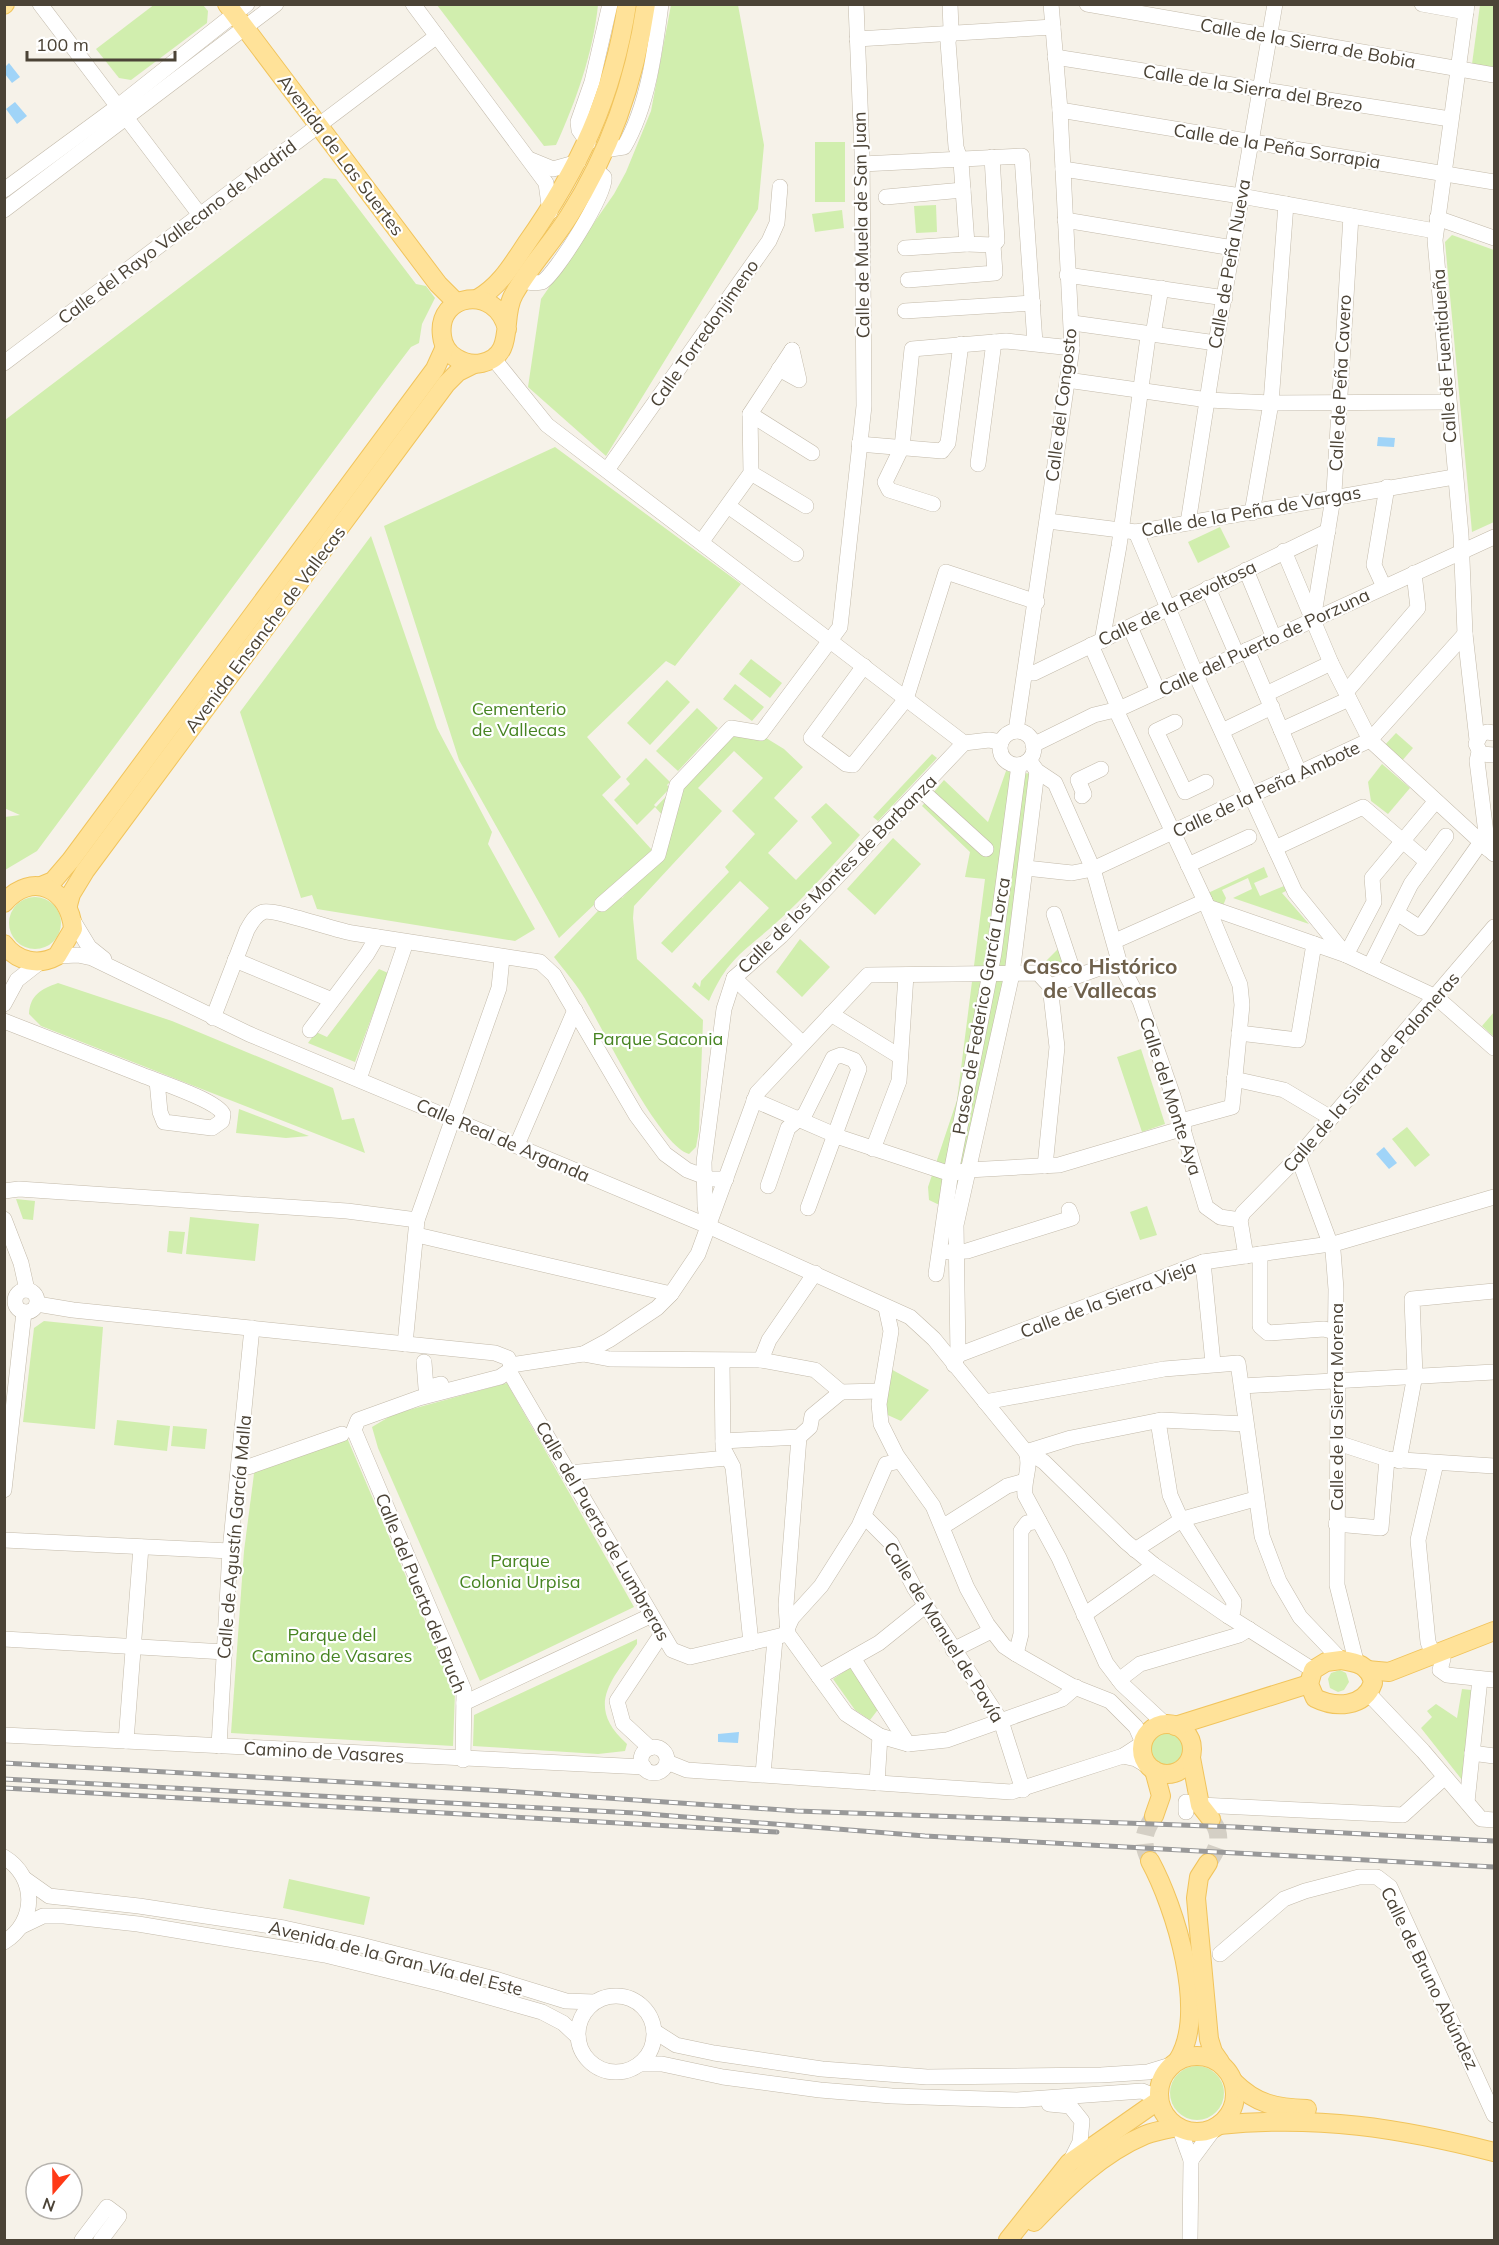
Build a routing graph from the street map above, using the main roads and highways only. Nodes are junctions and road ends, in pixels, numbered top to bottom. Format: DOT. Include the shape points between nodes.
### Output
graph roads {
  1 [pos="627,4"];
  2 [pos="646,4"];
  3 [pos="238,13"];
  4 [pos="587,165"];
  5 [pos="477,298"];
  6 [pos="457,303"];
  7 [pos="507,329"];
  8 [pos="446,347"];
  9 [pos="474,364"];
  10 [pos="41,886"];
  11 [pos="9,895"];
  12 [pos="70,912"];
  13 [pos="4,944"];
  14 [pos="1487,1635"];
  15 [pos="1438,1657"];
  16 [pos="1355,1664"];
  17 [pos="1312,1684"];
  18 [pos="1369,1692"];
  19 [pos="1170,1725"];
  20 [pos="1191,1753"];
  21 [pos="1151,1768"];
  22 [pos="1154,1816"];
  23 [pos="1211,1819"];
  24 [pos="1150,1861"];
  25 [pos="1208,1863"];
  26 [pos="1220,2062"];
  27 [pos="1175,2063"];
  28 [pos="1234,2082"];
  29 [pos="1159,2099"];
  30 [pos="1178,2127"];
  31 [pos="1216,2127"];
  32 [pos="1494,2140"];
  33 [pos="1494,2152"];
  34 [pos="1008,2241"];
  35 [pos="1017,2241"];
  1 -- 4 [label="main road" via="612,75 588,143"];
  2 -- 4 [label="main road" via="634,66 604,150"];
  3 -- 6 [label="main road, Avenida de Las Suertes" via="318,125"];
  4 -- 5 [label="main road" via="497,284"];
  4 -- 7 [label="main road" via="565,222 512,298"];
  5 -- 6 [label="main road"];
  5 -- 7 [label="main road" via="498,308"];
  6 -- 8 [label="main road" via="441,328"];
  7 -- 9 [label="main road, Avenida Ensanche de Vallecas" via="504,345 494,358"];
  8 -- 9 [label="main road" via="453,356"];
  8 -- 10 [label="main road, Avenida Ensanche de Vallecas" via="435,369 71,860 52,881"];
  9 -- 12 [label="main road, Avenida Ensanche de Vallecas" via="452,377 85,871 71,894"];
  10 -- 11 [label="main road"];
  10 -- 12 [label="main road" via="56,893"];
  12 -- 13 [label="main road, Avenida Ensanche de Vallecas" via="73,929 69,939 48,959 16,956"];
  14 -- 15 [label="main road"];
  15 -- 16 [label="main road" via="1389,1672"];
  15 -- 18 [label="main road" via="1386,1687"];
  16 -- 17 [label="main road" via="1326,1662"];
  16 -- 18 [label="main road" via="1373,1683"];
  17 -- 18 [label="main road" via="1334,1705 1356,1701"];
  17 -- 19 [label="main road"];
  17 -- 20 [label="main road" via="1293,1701 1212,1727 1202,1734"];
  19 -- 20 [label="main road" via="1185,1732"];
  19 -- 21 [label="main road" via="1151,1730 1143,1743 1142,1753"];
  20 -- 21 [label="main road" via="1183,1769 1176,1772 1168,1774"];
  20 -- 23 [label="main road" via="1190,1806"];
  21 -- 22 [label="main road" via="1161,1791"];
  24 -- 27 [label="main road" via="1180,1930 1185,1962 1186,2046"];
  25 -- 26 [label="main road" via="1199,1877 1196,1898 1209,2039"];
  26 -- 27 [label="main road" via="1200,2056"];
  26 -- 28 [label="main road"];
  27 -- 29 [label="main road" via="1162,2080"];
  28 -- 31 [label="main road" via="1233,2105"];
  28 -- 32 [label="main road" via="1254,2100 1274,2106 1394,2117"];
  29 -- 30 [label="main road" via="1168,2119"];
  29 -- 34 [label="main road" via="1069,2163"];
  30 -- 31 [label="main road" via="1198,2132"];
  30 -- 35 [label="main road" via="1143,2136 1104,2158 1072,2184"];
  31 -- 33 [label="main road" via="1287,2120 1346,2123 1406,2131"];
}
